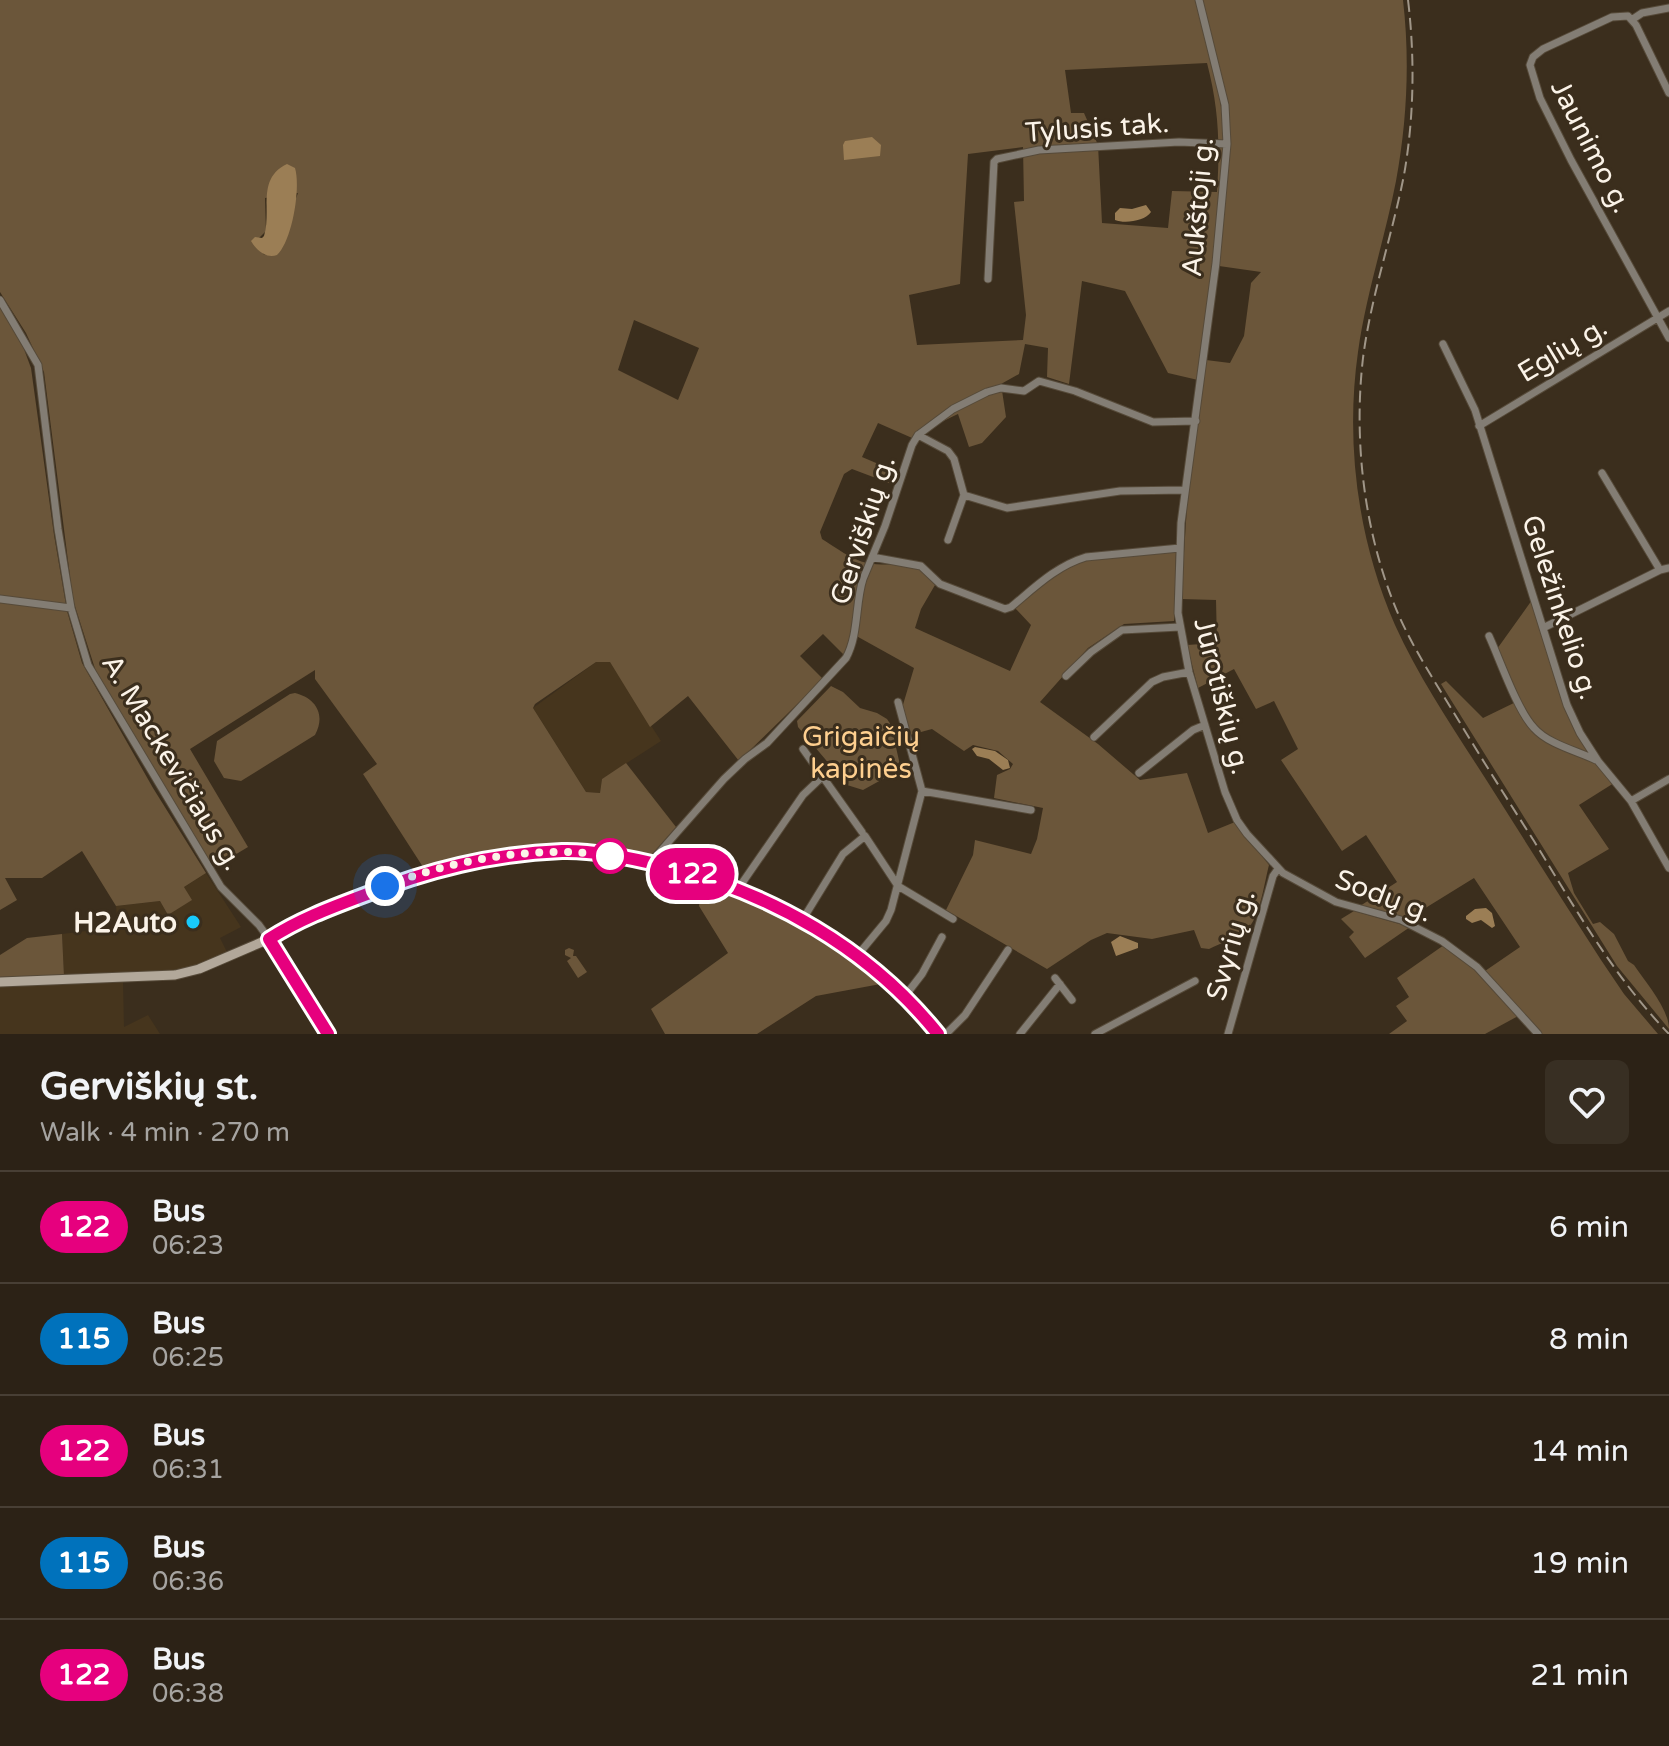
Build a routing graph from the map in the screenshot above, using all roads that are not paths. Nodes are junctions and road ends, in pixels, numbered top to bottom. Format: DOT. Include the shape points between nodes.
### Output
graph roads {
  1 [pos="1199,0"];
  2 [pos="1669,8"];
  3 [pos="1633,19"];
  4 [pos="1669,93"];
  5 [pos="1227,144"];
  6 [pos="988,279"];
  7 [pos="0,300"];
  8 [pos="1669,311"];
  9 [pos="1658,317"];
  10 [pos="1669,338"];
  11 [pos="1443,344"];
  12 [pos="1196,421"];
  13 [pos="1479,426"];
  14 [pos="918,435"];
  15 [pos="1602,473"];
  16 [pos="1185,490"];
  17 [pos="964,495"];
  18 [pos="948,540"];
  19 [pos="1180,548"];
  20 [pos="872,557"];
  21 [pos="1669,568"];
  22 [pos="1660,570"];
  23 [pos="0,599"];
  24 [pos="71,608"];
  25 [pos="1180,627"];
  26 [pos="1543,628"];
  27 [pos="1489,636"];
  28 [pos="1189,672"];
  29 [pos="1066,676"];
  30 [pos="898,702"];
  31 [pos="1205,725"];
  32 [pos="1094,737"];
  33 [pos="803,749"];
  34 [pos="1598,761"];
  35 [pos="1139,773"];
  36 [pos="823,776"];
  37 [pos="1669,779"];
  38 [pos="922,791"];
  39 [pos="1631,801"];
  40 [pos="1031,810"];
  41 [pos="864,834"];
  42 [pos="650,863"];
  43 [pos="1669,868"];
  44 [pos="1278,869"];
  45 [pos="898,886"];
  46 [pos="738,889"];
  47 [pos="803,919"];
  48 [pos="953,919"];
  49 [pos="942,937"];
  50 [pos="269,939"];
  51 [pos="1008,950"];
  52 [pos="857,956"];
  53 [pos="1195,981"];
  54 [pos="0,982"];
  55 [pos="905,996"];
  56 [pos="1072,1000"];
  57 [pos="328,1034"];
  58 [pos="938,1034"];
  59 [pos="946,1034"];
  60 [pos="1020,1034"];
  61 [pos="1095,1034"];
  62 [pos="1228,1034"];
  63 [pos="1538,1034"];
  1 -- 5 [label="street, Aukštoji g." via="1225,105"];
  2 -- 3 [label="street"];
  3 -- 4 [label="street"];
  3 -- 9 [label="street, Jaunimo g." via="1612,17 1543,49 1530,65 1571,160"];
  5 -- 6 [label="street, Tylusis tak." via="1039,150 997,159"];
  5 -- 12 [label="street, Aukštoji g."];
  7 -- 24 [label="street, A. Mackevičiaus g." via="38,365"];
  8 -- 9 [label="street, Eglių g."];
  9 -- 10 [label="street, Jaunimo g."];
  9 -- 13 [label="street, Eglių g."];
  11 -- 13 [label="street, Geležinkelio g."];
  12 -- 14 [label="street, Gerviškių g." via="1153,422 1039,381 1024,391 987,392"];
  12 -- 16 [label="street, Jūrotiškių g."];
  13 -- 26 [label="street, Geležinkelio g."];
  14 -- 17 [label="street" via="948,451"];
  14 -- 20 [label="street, Gerviškių g."];
  15 -- 22 [label="street"];
  16 -- 17 [label="street" via="1120,491 1007,508"];
  16 -- 19 [label="street, Jūrotiškių g."];
  17 -- 18 [label="street"];
  19 -- 20 [label="street" via="1074,561 1005,609 940,584 921,566"];
  19 -- 25 [label="street, Jūrotiškių g."];
  20 -- 42 [label="street, Gerviškių g." via="846,658 787,727 724,779"];
  21 -- 22 [label="street"];
  22 -- 26 [label="street"];
  23 -- 24 [label="street"];
  24 -- 50 [label="street, A. Mackevičiaus g." via="88,665 104,696 221,887"];
  25 -- 28 [label="street, Jūrotiškių g."];
  25 -- 29 [label="street" via="1122,630"];
  26 -- 34 [label="street, Geležinkelio g." via="1567,705"];
  27 -- 34 [label="street" via="1534,728"];
  28 -- 31 [label="street, Jūrotiškių g."];
  28 -- 32 [label="street" via="1152,682"];
  30 -- 38 [label="street"];
  31 -- 35 [label="street"];
  31 -- 44 [label="street, Jūrotiškių g." via="1232,810"];
  33 -- 36 [label="street"];
  34 -- 39 [label="street, Geležinkelio g."];
  36 -- 41 [label="street"];
  36 -- 46 [label="street" via="803,795"];
  37 -- 39 [label="street"];
  38 -- 40 [label="street"];
  38 -- 45 [label="street"];
  39 -- 43 [label="street, Geležinkelio g."];
  41 -- 45 [label="street"];
  41 -- 47 [label="street" via="843,854"];
  42 -- 46 [label="street"];
  42 -- 50 [label="street" via="563,851 455,865 408,877 315,914"];
  44 -- 62 [label="street, Svyrių g."];
  44 -- 63 [label="street, Sodų g." via="1336,902 1401,920 1442,941 1477,967"];
  45 -- 48 [label="street"];
  45 -- 52 [label="street" via="886,921"];
  46 -- 47 [label="street"];
  47 -- 52 [label="street"];
  49 -- 55 [label="street"];
  50 -- 54 [label="main road" via="175,975"];
  50 -- 57 [label="main road"];
  51 -- 59 [label="street" via="965,1015"];
  52 -- 55 [label="street"];
  53 -- 61 [label="street"];
  55 -- 58 [label="street"];
  56 -- 60 [label="street" via="1058,981"];
}
